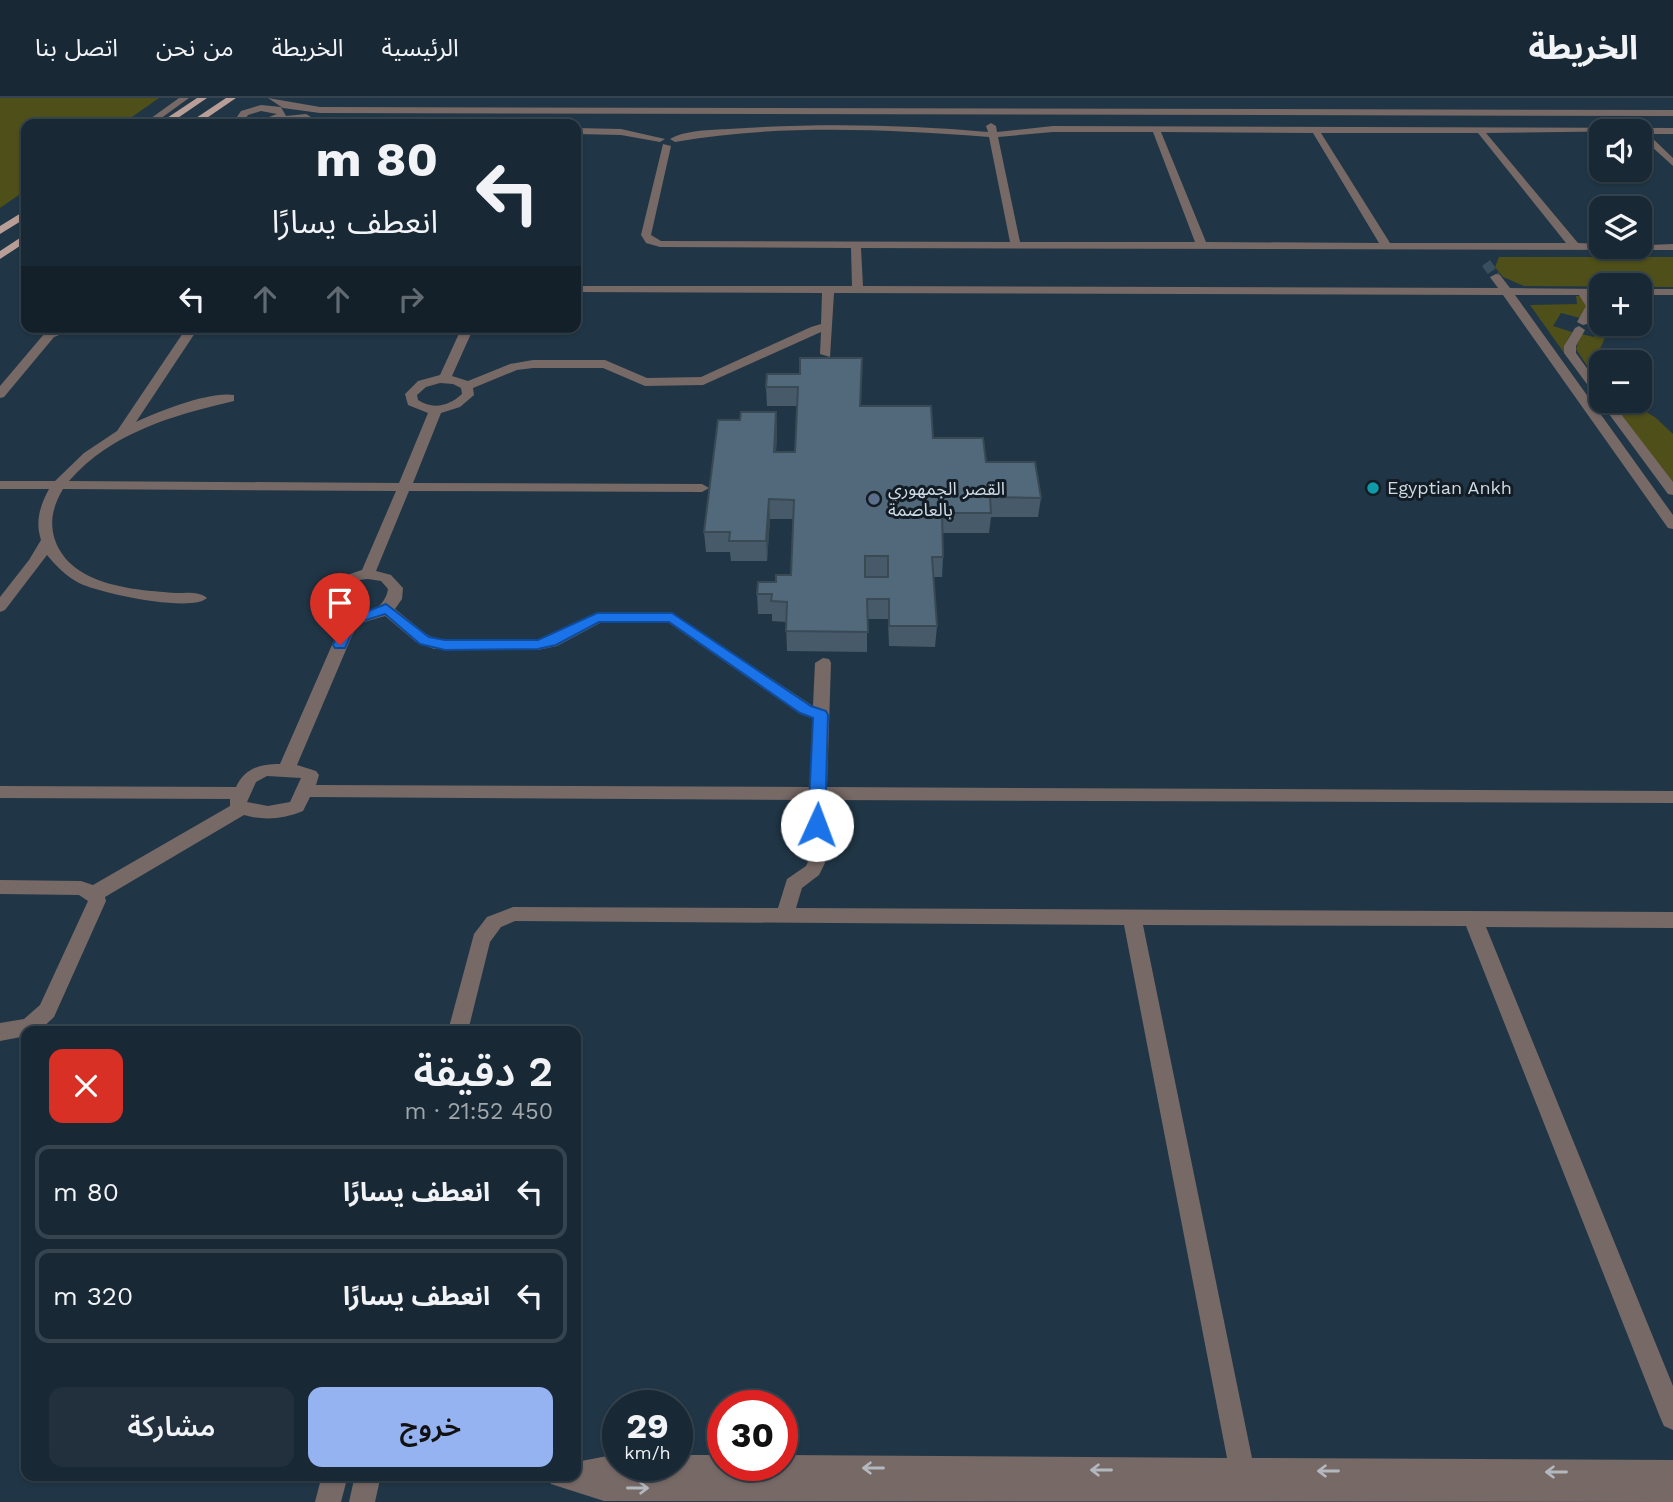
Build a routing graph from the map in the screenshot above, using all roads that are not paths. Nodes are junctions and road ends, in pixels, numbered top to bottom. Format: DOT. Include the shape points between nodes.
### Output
graph roads {
  1 [pos="185,98"];
  2 [pos="203,98"];
  3 [pos="232,98"];
  4 [pos="272,98"];
  5 [pos="518,98"];
  6 [pos="529,98"];
  7 [pos="353,100"];
  8 [pos="460,100"];
  9 [pos="579,100"];
  10 [pos="909,100"];
  11 [pos="1673,104"];
  12 [pos="282,108"];
  13 [pos="832,109"];
  14 [pos="251,110"];
  15 [pos="512,111"];
  16 [pos="524,111"];
  17 [pos="1673,113"];
  18 [pos="942,114"];
  19 [pos="666,117"];
  20 [pos="679,117"];
  21 [pos="989,117"];
  22 [pos="154,119"];
  23 [pos="171,119"];
  24 [pos="200,119"];
  25 [pos="240,119"];
  26 [pos="274,119"];
  27 [pos="294,119"];
  28 [pos="1673,121"];
  29 [pos="581,131"];
  30 [pos="1157,132"];
  31 [pos="1673,132"];
  32 [pos="1317,133"];
  33 [pos="1652,133"];
  34 [pos="1482,134"];
  35 [pos="1589,134"];
  36 [pos="993,137"];
  37 [pos="667,140"];
  38 [pos="1652,144"];
  39 [pos="1673,163"];
  40 [pos="21,216"];
  41 [pos="0,231"];
  42 [pos="21,241"];
  43 [pos="856,245"];
  44 [pos="1016,246"];
  45 [pos="1202,246"];
  46 [pos="1387,247"];
  47 [pos="1474,247"];
  48 [pos="1575,247"];
  49 [pos="1673,247"];
  50 [pos="0,256"];
  51 [pos="1486,263"];
  52 [pos="1496,277"];
  53 [pos="581,289"];
  54 [pos="828,289"];
  55 [pos="858,289"];
  56 [pos="1506,292"];
  57 [pos="1582,292"];
  58 [pos="1589,292"];
  59 [pos="1652,292"];
  60 [pos="1673,292"];
  61 [pos="827,327"];
  62 [pos="50,333"];
  63 [pos="188,333"];
  64 [pos="465,333"];
  65 [pos="826,354"];
  66 [pos="445,379"];
  67 [pos="1589,379"];
  68 [pos="467,386"];
  69 [pos="0,394"];
  70 [pos="230,398"];
  71 [pos="436,410"];
  72 [pos="1614,413"];
  73 [pos="135,414"];
  74 [pos="156,418"];
  75 [pos="121,435"];
  76 [pos="0,485"];
  77 [pos="59,485"];
  78 [pos="404,486"];
  79 [pos="702,488"];
  80 [pos="1673,491"];
  81 [pos="1673,525"];
  82 [pos="47,541"];
  83 [pos="59,561"];
  84 [pos="30,569"];
  85 [pos="368,574"];
  86 [pos="199,598"];
  87 [pos="0,607"];
  88 [pos="386,608"];
  89 [pos="351,619"];
  90 [pos="823,663"];
  91 [pos="821,715"];
  92 [pos="286,771"];
  93 [pos="306,791"];
  94 [pos="0,792"];
  95 [pos="818,792"];
  96 [pos="1673,797"];
  97 [pos="241,801"];
  98 [pos="817,825"];
  99 [pos="816,863"];
  100 [pos="0,887"];
  101 [pos="94,894"];
  102 [pos="785,915"];
  103 [pos="1132,917"];
  104 [pos="1473,919"];
  105 [pos="1673,920"];
  106 [pos="30,1026"];
  107 [pos="458,1026"];
  108 [pos="21,1028"];
  109 [pos="0,1032"];
  110 [pos="1673,1417"];
  111 [pos="1242,1471"];
  112 [pos="1673,1473"];
  113 [pos="581,1474"];
  114 [pos="333,1481"];
  115 [pos="367,1481"];
  116 [pos="581,1481"];
  117 [pos="1596,1484"];
  118 [pos="1673,1496"];
  119 [pos="328,1502"];
  120 [pos="362,1502"];
  1 -- 22 [label="street"];
  2 -- 23 [label="main road"];
  3 -- 24 [label="main road"];
  4 -- 12 [label="street"];
  4 -- 14 [label="street"];
  5 -- 15 [label="street"];
  6 -- 16 [label="street"];
  7 -- 8 [label="street"];
  9 -- 13 [label="street"];
  10 -- 11 [label="street"];
  12 -- 14 [label="street"];
  12 -- 15 [label="street"];
  12 -- 26 [label="street" via="282,115"];
  13 -- 16 [label="street"];
  13 -- 18 [label="street"];
  13 -- 20 [label="street"];
  14 -- 25 [label="street"];
  15 -- 16 [label="street"];
  17 -- 18 [label="street"];
  18 -- 21 [label="street"];
  19 -- 20 [label="street"];
  19 -- 27 [label="street"];
  19 -- 37 [label="street"];
  20 -- 37 [label="street"];
  21 -- 28 [label="street"];
  21 -- 36 [label="street"];
  29 -- 37 [label="street"];
  30 -- 32 [label="street"];
  30 -- 36 [label="street"];
  30 -- 45 [label="street"];
  31 -- 33 [label="street"];
  31 -- 36 [label="street" via="1048,130"];
  32 -- 34 [label="street"];
  32 -- 46 [label="street"];
  34 -- 35 [label="street"];
  34 -- 48 [label="street"];
  36 -- 37 [label="street" via="755,130"];
  36 -- 44 [label="street"];
  37 -- 43 [label="street" via="646,235 650,241"];
  38 -- 39 [label="street"];
  40 -- 41 [label="main road"];
  42 -- 50 [label="main road"];
  43 -- 44 [label="street"];
  43 -- 55 [label="street"];
  44 -- 45 [label="street"];
  45 -- 46 [label="street"];
  46 -- 47 [label="street"];
  47 -- 48 [label="street"];
  47 -- 51 [label="street"];
  48 -- 49 [label="street"];
  52 -- 56 [label="street"];
  53 -- 54 [label="street"];
  54 -- 55 [label="street"];
  54 -- 61 [label="street"];
  55 -- 56 [label="street"];
  56 -- 57 [label="street"];
  56 -- 81 [label="street"];
  57 -- 58 [label="street"];
  57 -- 67 [label="street" via="1592,306 1570,353"];
  59 -- 60 [label="street"];
  61 -- 65 [label="street"];
  61 -- 68 [label="street" via="698,382 645,382 605,364 533,364"];
  62 -- 69 [label="street"];
  63 -- 73 [label="street"];
  64 -- 66 [label="street"];
  66 -- 68 [label="street"];
  66 -- 71 [label="street" via="422,384 410,396 419,407"];
  68 -- 71 [label="street" via="463,401"];
  70 -- 74 [label="street"];
  71 -- 78 [label="street"];
  72 -- 80 [label="street"];
  73 -- 74 [label="street"];
  73 -- 75 [label="street"];
  74 -- 75 [label="street"];
  75 -- 77 [label="street" via="89,455"];
  76 -- 77 [label="street"];
  77 -- 78 [label="street"];
  77 -- 82 [label="street" via="44,519"];
  78 -- 79 [label="street"];
  78 -- 85 [label="street"];
  82 -- 83 [label="street"];
  82 -- 84 [label="street"];
  83 -- 84 [label="street"];
  83 -- 86 [label="street" via="76,575 115,590"];
  84 -- 87 [label="street"];
  85 -- 88 [label="street" via="386,578 396,588 394,600"];
  85 -- 89 [label="street" via="341,581 324,597 328,613"];
  88 -- 89 [label="street" via="366,618"];
  88 -- 91 [label="street" via="425,640 445,645 538,645 597,618 672,618 806,710"];
  89 -- 92 [label="street"];
  90 -- 91 [label="street"];
  91 -- 95 [label="street"];
  92 -- 93 [label="street" via="310,775"];
  92 -- 97 [label="street" via="256,773 249,778"];
  93 -- 95 [label="street"];
  93 -- 97 [label="street" via="300,804 290,810"];
  94 -- 97 [label="street"];
  95 -- 96 [label="street"];
  95 -- 98 [label="street"];
  97 -- 101 [label="street"];
  99 -- 102 [label="street" via="794,884"];
  100 -- 101 [label="street" via="81,888"];
  101 -- 106 [label="street" via="95,911 47,1011"];
  102 -- 103 [label="street"];
  102 -- 107 [label="street" via="506,916 488,927 481,939"];
  103 -- 104 [label="street"];
  103 -- 111 [label="street"];
  104 -- 105 [label="street"];
  104 -- 110 [label="street"];
  108 -- 109 [label="street"];
  111 -- 113 [label="street, one-way" via="607,1467"];
  117 -- 111 [label="street, one-way"];
  112 -- 117 [label="street"];
  114 -- 119 [label="street"];
  115 -- 120 [label="street"];
  116 -- 117 [label="street, one-way" via="604,1488"];
  117 -- 118 [label="street"];
}
